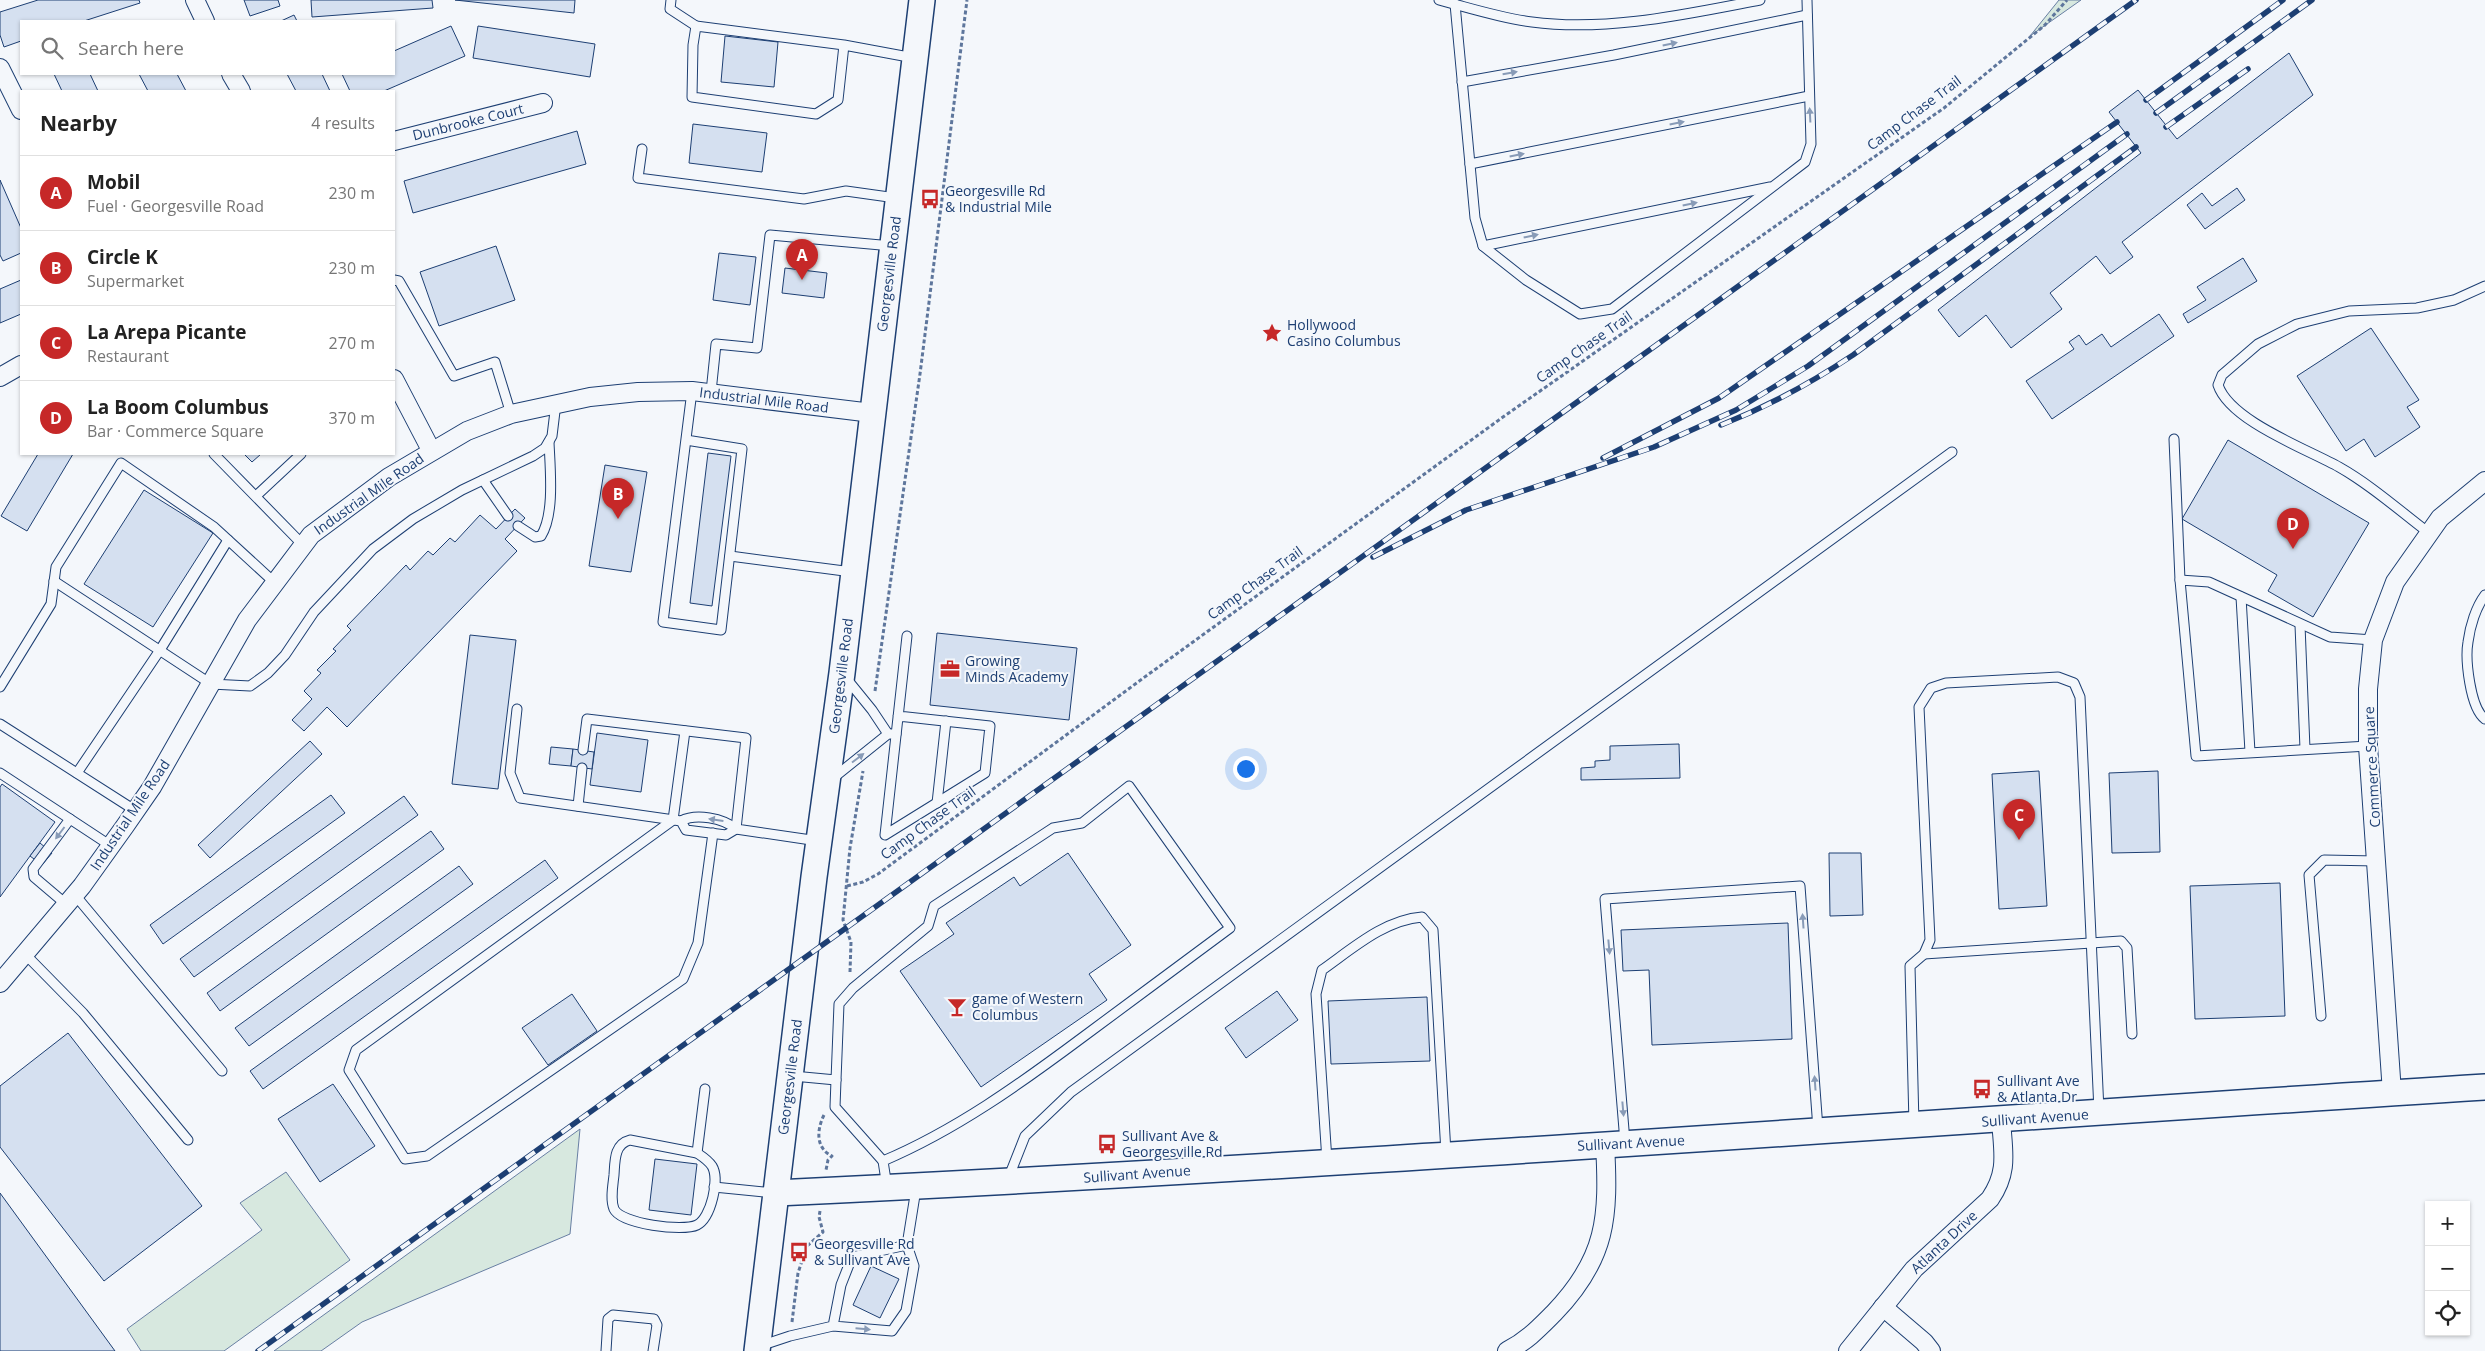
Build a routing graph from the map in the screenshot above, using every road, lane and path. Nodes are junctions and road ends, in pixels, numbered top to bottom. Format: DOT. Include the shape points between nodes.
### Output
graph roads {
  1 [pos="195,0"];
  2 [pos="671,0"];
  3 [pos="922,0"];
  4 [pos="967,0"];
  5 [pos="1439,0"];
  6 [pos="1760,0"];
  7 [pos="1807,0"];
  8 [pos="2067,0"];
  9 [pos="1455,4"];
  10 [pos="1807,16"];
  11 [pos="205,20"];
  12 [pos="696,26"];
  13 [pos="844,45"];
  14 [pos="915,58"];
  15 [pos="0,68"];
  16 [pos="232,75"];
  17 [pos="1462,82"];
  18 [pos="240,90"];
  19 [pos="1809,96"];
  20 [pos="543,103"];
  21 [pos="20,108"];
  22 [pos="395,142"];
  23 [pos="642,149"];
  24 [pos="1470,164"];
  25 [pos="1773,187"];
  26 [pos="898,198"];
  27 [pos="892,246"];
  28 [pos="1483,246"];
  29 [pos="395,280"];
  30 [pos="2485,286"];
  31 [pos="20,366"];
  32 [pos="0,377"];
  33 [pos="395,381"];
  34 [pos="692,391"];
  35 [pos="711,392"];
  36 [pos="556,403"];
  37 [pos="872,413"];
  38 [pos="510,414"];
  39 [pos="2174,439"];
  40 [pos="686,440"];
  41 [pos="549,441"];
  42 [pos="431,450"];
  43 [pos="1952,452"];
  44 [pos="215,455"];
  45 [pos="300,455"];
  46 [pos="483,480"];
  47 [pos="2485,481"];
  48 [pos="256,496"];
  49 [pos="508,516"];
  50 [pos="518,526"];
  51 [pos="2429,533"];
  52 [pos="228,540"];
  53 [pos="303,545"];
  54 [pos="730,556"];
  55 [pos="853,572"];
  56 [pos="2180,580"];
  57 [pos="54,581"];
  58 [pos="275,583"];
  59 [pos="2485,595"];
  60 [pos="2241,597"];
  61 [pos="2300,625"];
  62 [pos="907,636"];
  63 [pos="2373,640"];
  64 [pos="160,650"];
  65 [pos="842,673"];
  66 [pos="211,684"];
  67 [pos="0,687"];
  68 [pos="517,709"];
  69 [pos="872,710"];
  70 [pos="898,716"];
  71 [pos="2485,719"];
  72 [pos="946,722"];
  73 [pos="0,724"];
  74 [pos="685,731"];
  75 [pos="892,734"];
  76 [pos="2368,746"];
  77 [pos="2305,749"];
  78 [pos="583,750"];
  79 [pos="866,752"];
  80 [pos="2250,752"];
  81 [pos="582,768"];
  82 [pos="0,773"];
  83 [pos="77,773"];
  84 [pos="828,783"];
  85 [pos="937,803"];
  86 [pos="578,806"];
  87 [pos="136,811"];
  88 [pos="70,819"];
  89 [pos="677,820"];
  90 [pos="736,830"];
  91 [pos="713,833"];
  92 [pos="819,841"];
  93 [pos="111,846"];
  94 [pos="2377,861"];
  95 [pos="847,886"];
  96 [pos="71,900"];
  97 [pos="2092,944"];
  98 [pos="25,954"];
  99 [pos="1924,954"];
  100 [pos="849,979"];
  101 [pos="0,983"];
  102 [pos="2321,1016"];
  103 [pos="2132,1034"];
  104 [pos="222,1071"];
  105 [pos="790,1076"];
  106 [pos="832,1080"];
  107 [pos="2485,1087"];
  108 [pos="705,1089"];
  109 [pos="2392,1093"];
  110 [pos="2099,1113"];
  111 [pos="2001,1120"];
  112 [pos="1914,1125"];
  113 [pos="1819,1131"];
  114 [pos="188,1140"];
  115 [pos="1615,1144"];
  116 [pos="697,1154"];
  117 [pos="1446,1154"];
  118 [pos="883,1161"];
  119 [pos="1327,1161"];
  120 [pos="1007,1181"];
  121 [pos="916,1186"];
  122 [pos="714,1187"];
  123 [pos="887,1188"];
  124 [pos="823,1191"];
  125 [pos="776,1193"];
  126 [pos="907,1245"];
  127 [pos="1882,1307"];
  128 [pos="833,1326"];
  129 [pos="790,1336"];
  130 [pos="758,1349"];
  131 [pos="606,1351"];
  132 [pos="653,1351"];
  133 [pos="1507,1351"];
  134 [pos="1848,1351"];
  135 [pos="1931,1351"];
  1 -- 11 [label="street"];
  2 -- 12 [label="lane" via="670,9"];
  3 -- 14 [label="main road, Georgesville Road"];
  4 -- 69 [label="path" via="920,374"];
  5 -- 9 [label="lane"];
  6 -- 9 [label="lane" via="1692,13 1597,24 1505,18"];
  7 -- 10 [label="lane"];
  8 -- 95 [label="path, Camp Chase Trail" via="2045,25 1944,108 1503,417 878,874"];
  9 -- 17 [label="lane"];
  17 -- 10 [label="lane, one-way"];
  10 -- 19 [label="lane"];
  12 -- 13 [label="lane"];
  12 -- 13 [label="lane" via="692,97 816,114 838,100"];
  13 -- 14 [label="lane"];
  14 -- 26 [label="main road, Georgesville Road"];
  15 -- 21 [label="street"];
  16 -- 18 [label="street"];
  17 -- 24 [label="lane"];
  24 -- 19 [label="lane, one-way"];
  25 -- 19 [label="lane, one-way" via="1805,162 1811,144"];
  20 -- 22 [label="street, Dunbrooke Court"];
  23 -- 26 [label="lane" via="638,178 804,199 846,191"];
  24 -- 28 [label="lane" via="1474,218"];
  28 -- 25 [label="lane, one-way"];
  25 -- 28 [label="lane" via="1612,309 1580,314 1526,280"];
  26 -- 27 [label="main road, Georgesville Road"];
  27 -- 35 [label="lane" via="770,235 757,348 716,344"];
  27 -- 37 [label="main road, Georgesville Road"];
  29 -- 38 [label="lane" via="399,282 454,376 495,362"];
  30 -- 51 [label="lane" via="2454,300 2417,308 2349,311 2297,324 2258,344 2222,375 2218,385 2221,394 2235,407 2270,433 2340,468"];
  31 -- 32 [label="street"];
  33 -- 42 [label="street"];
  34 -- 35 [label="street, Industrial Mile Road"];
  34 -- 36 [label="street, Industrial Mile Road" via="638,392"];
  34 -- 40 [label="lane"];
  35 -- 37 [label="street, Industrial Mile Road"];
  36 -- 38 [label="street, Industrial Mile Road"];
  36 -- 41 [label="lane"];
  37 -- 55 [label="main road, Georgesville Road"];
  38 -- 42 [label="street, Industrial Mile Road"];
  39 -- 56 [label="lane"];
  40 -- 54 [label="lane" via="742,449"];
  40 -- 54 [label="lane" via="664,622 722,630"];
  41 -- 46 [label="lane" via="533,456"];
  41 -- 50 [label="lane" via="550,487 546,528 541,536 535,537"];
  42 -- 53 [label="street, Industrial Mile Road" via="310,535"];
  43 -- 120 [label="lane" via="1071,1092 1025,1136"];
  44 -- 48 [label="lane"];
  45 -- 48 [label="lane"];
  46 -- 49 [label="lane"];
  46 -- 66 [label="lane" via="413,519 373,549 314,612 285,655 268,673 250,686"];
  47 -- 51 [label="street, Commerce Square" via="2440,518"];
  48 -- 53 [label="lane"];
  51 -- 63 [label="street, Commerce Square" via="2395,582"];
  52 -- 57 [label="lane" via="121,462 56,567"];
  52 -- 58 [label="lane"];
  52 -- 64 [label="lane"];
  53 -- 58 [label="street, Industrial Mile Road"];
  54 -- 55 [label="lane"];
  55 -- 65 [label="main road, Georgesville Road"];
  56 -- 60 [label="lane" via="2209,582"];
  56 -- 80 [label="lane" via="2196,756"];
  57 -- 64 [label="lane"];
  57 -- 67 [label="lane" via="50,604"];
  58 -- 66 [label="street, Industrial Mile Road" via="247,620"];
  59 -- 71 [label="lane" via="2479,603 2468,643 2474,702"];
  60 -- 61 [label="lane"];
  60 -- 80 [label="lane"];
  61 -- 63 [label="lane" via="2330,638"];
  61 -- 77 [label="lane"];
  62 -- 70 [label="lane"];
  63 -- 76 [label="street, Commerce Square" via="2368,689"];
  64 -- 66 [label="lane"];
  64 -- 83 [label="lane"];
  65 -- 69 [label="lane"];
  65 -- 84 [label="main road, Georgesville Road"];
  66 -- 87 [label="street, Industrial Mile Road"];
  68 -- 86 [label="lane" via="510,773 520,798"];
  69 -- 75 [label="lane"];
  70 -- 72 [label="lane"];
  70 -- 75 [label="lane"];
  72 -- 85 [label="lane"];
  72 -- 85 [label="lane" via="990,726 985,773"];
  73 -- 83 [label="lane"];
  74 -- 78 [label="lane" via="586,719"];
  74 -- 89 [label="lane"];
  74 -- 90 [label="lane" via="746,738"];
  75 -- 79 [label="lane"];
  75 -- 85 [label="lane" via="885,835"];
  76 -- 77 [label="lane"];
  76 -- 94 [label="street, Commerce Square"];
  77 -- 80 [label="lane"];
  84 -- 79 [label="lane, one-way"];
  79 -- 95 [label="path"];
  81 -- 86 [label="lane"];
  82 -- 88 [label="lane"];
  83 -- 87 [label="lane"];
  84 -- 92 [label="main road, Georgesville Road"];
  86 -- 89 [label="lane"];
  87 -- 93 [label="street, Industrial Mile Road"];
  88 -- 93 [label="lane"];
  88 -- 96 [label="lane, one-way" via="33,869 34,877"];
  90 -- 89 [label="lane, one-way" via="727,822 690,816"];
  89 -- 91 [label="lane" via="686,830"];
  89 -- 91 [label="lane" via="356,1050 349,1070 405,1159 427,1156 683,979 698,943"];
  90 -- 91 [label="lane" via="726,835"];
  90 -- 92 [label="lane"];
  92 -- 105 [label="main road, Georgesville Road"];
  93 -- 96 [label="street, Industrial Mile Road"];
  94 -- 102 [label="lane" via="2324,860 2308,875"];
  94 -- 109 [label="street, Commerce Square"];
  95 -- 100 [label="path" via="843,920 851,942"];
  96 -- 98 [label="street, Industrial Mile Road"];
  96 -- 104 [label="lane"];
  97 -- 99 [label="lane"];
  97 -- 99 [label="lane" via="2080,697 2074,683 2058,677 1956,683 1931,688 1918,707 1930,940"];
  97 -- 103 [label="lane" via="2121,941 2127,948"];
  97 -- 110 [label="lane"];
  98 -- 101 [label="street, Industrial Mile Road"];
  98 -- 114 [label="lane" via="83,1013"];
  99 -- 112 [label="lane" via="1910,966"];
  105 -- 106 [label="lane"];
  105 -- 125 [label="main road, Georgesville Road"];
  106 -- 118 [label="lane" via="835,1107"];
  106 -- 118 [label="lane" via="839,1004 853,988 928,926 934,906 1053,828 1082,823 1129,786 1230,928 1050,1062 956,1126"];
  106 -- 124 [label="path" via="818,1129 821,1145 832,1156 828,1160"];
  107 -- 109 [label="main road, Sullivant Avenue"];
  108 -- 116 [label="lane"];
  109 -- 110 [label="main road, Sullivant Avenue"];
  110 -- 111 [label="main road, Sullivant Avenue"];
  111 -- 112 [label="main road, Sullivant Avenue"];
  111 -- 127 [label="street, Atlanta Drive" via="2004,1171 1999,1186 1990,1199 1914,1269"];
  112 -- 113 [label="main road, Sullivant Avenue"];
  113 -- 115 [label="main road, Sullivant Avenue"];
  113 -- 115 [label="lane, one-way" via="1800,886 1605,899"];
  115 -- 117 [label="main road, Sullivant Avenue"];
  115 -- 133 [label="street" via="1603,1231 1592,1264 1572,1294 1526,1342"];
  116 -- 122 [label="lane" via="713,1167"];
  116 -- 122 [label="lane" via="641,1141 624,1142 616,1156 614,1210 633,1222 684,1228 696,1226 709,1210"];
  117 -- 119 [label="main road, Sullivant Avenue"];
  117 -- 119 [label="lane" via="1433,930 1422,917 1404,918 1364,940 1322,970 1316,994"];
  118 -- 123 [label="lane"];
  119 -- 120 [label="main road, Sullivant Avenue"];
  120 -- 121 [label="main road, Sullivant Avenue"];
  121 -- 123 [label="main road, Sullivant Avenue"];
  121 -- 126 [label="lane"];
  122 -- 125 [label="lane"];
  123 -- 124 [label="main road, Sullivant Avenue"];
  124 -- 125 [label="main road, Sullivant Avenue"];
  124 -- 129 [label="path" via="819,1217 823,1232 807,1246 798,1273"];
  125 -- 130 [label="main road, Georgesville Road"];
  126 -- 128 [label="lane" via="852,1257 841,1286"];
  128 -- 126 [label="lane, one-way" via="892,1331 906,1311 914,1266"];
  127 -- 134 [label="street, Atlanta Drive"];
  127 -- 135 [label="street"];
  128 -- 129 [label="lane"];
  129 -- 130 [label="lane"];
  131 -- 132 [label="lane" via="608,1320 613,1315 654,1320 657,1325"];
}
